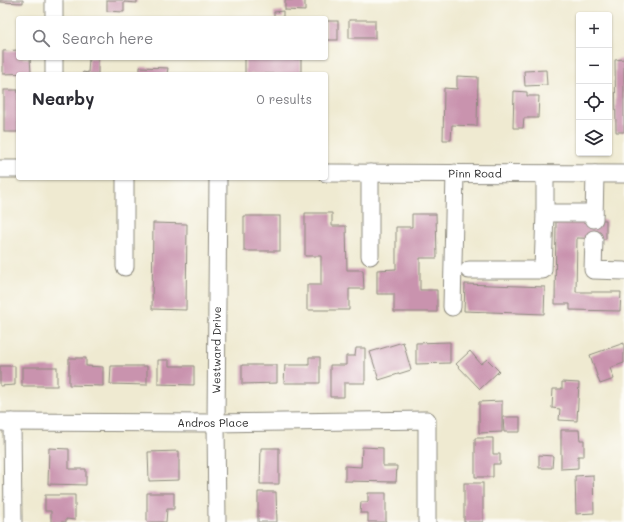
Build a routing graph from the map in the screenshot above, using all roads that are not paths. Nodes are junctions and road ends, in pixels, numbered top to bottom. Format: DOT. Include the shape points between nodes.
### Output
graph roads {
  1 [pos="54,0"];
  2 [pos="54,16"];
  3 [pos="54,60"];
  4 [pos="54,72"];
  5 [pos="0,169"];
  6 [pos="16,169"];
  7 [pos="328,173"];
  8 [pos="370,173"];
  9 [pos="455,173"];
  10 [pos="545,174"];
  11 [pos="595,174"];
  12 [pos="624,174"];
  13 [pos="126,180"];
  14 [pos="218,180"];
  15 [pos="545,213"];
  16 [pos="594,239"];
  17 [pos="370,256"];
  18 [pos="125,267"];
  19 [pos="469,270"];
  20 [pos="624,272"];
  21 [pos="452,307"];
  22 [pos="6,422"];
  23 [pos="216,423"];
  24 [pos="13,522"];
  25 [pos="217,522"];
  26 [pos="427,522"];
  1 -- 2 [label="street"];
  3 -- 4 [label="street"];
  5 -- 6 [label="street"];
  7 -- 8 [label="street, Pinn Road"];
  8 -- 9 [label="street, Pinn Road"];
  8 -- 17 [label="street"];
  9 -- 10 [label="street, Pinn Road"];
  9 -- 21 [label="street"];
  10 -- 11 [label="street, Pinn Road"];
  10 -- 15 [label="street"];
  11 -- 12 [label="street, Pinn Road"];
  11 -- 15 [label="street" via="594,216"];
  13 -- 18 [label="street"];
  14 -- 23 [label="street, Westward Drive"];
  15 -- 19 [label="street" via="543,270"];
  16 -- 20 [label="street" via="593,270"];
  22 -- 23 [label="street, Andros Place"];
  22 -- 24 [label="street"];
  23 -- 25 [label="street, Westward Drive"];
  23 -- 26 [label="street, Andros Place" via="427,420"];
}
